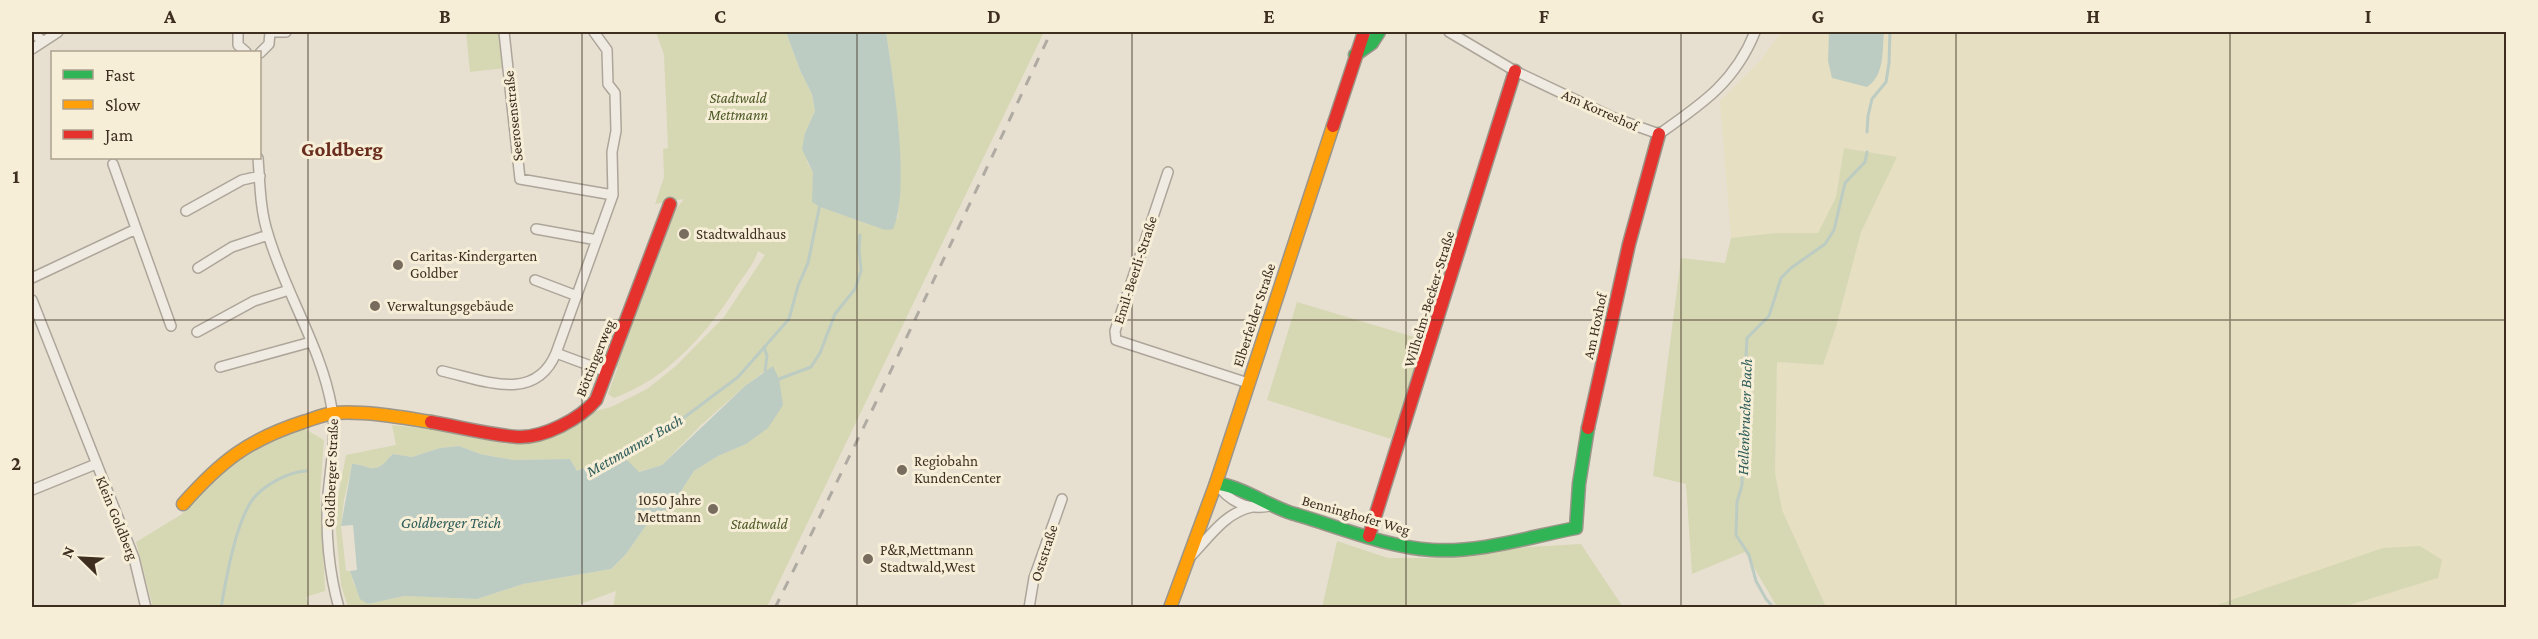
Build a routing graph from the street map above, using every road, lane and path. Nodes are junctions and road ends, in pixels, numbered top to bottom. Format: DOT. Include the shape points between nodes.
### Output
graph roads {
  1 [pos="33,32"];
  2 [pos="58,32"];
  3 [pos="236,32"];
  4 [pos="270,32"];
  5 [pos="286,32"];
  6 [pos="504,32"];
  7 [pos="594,32"];
  8 [pos="1364,32"];
  9 [pos="1378,32"];
  10 [pos="1449,32"];
  11 [pos="1755,32"];
  12 [pos="42,41"];
  13 [pos="32,49"];
  14 [pos="245,51"];
  15 [pos="261,52"];
  16 [pos="1355,56"];
  17 [pos="1515,71"];
  18 [pos="1659,134"];
  19 [pos="258,159"];
  20 [pos="113,164"];
  21 [pos="1167,172"];
  22 [pos="260,176"];
  23 [pos="614,195"];
  24 [pos="670,204"];
  25 [pos="186,211"];
  26 [pos="136,229"];
  27 [pos="536,230"];
  28 [pos="268,235"];
  29 [pos="597,240"];
  30 [pos="198,268"];
  31 [pos="32,278"];
  32 [pos="536,280"];
  33 [pos="289,290"];
  34 [pos="577,296"];
  35 [pos="32,300"];
  36 [pos="36,325"];
  37 [pos="171,326"];
  38 [pos="197,332"];
  39 [pos="311,342"];
  40 [pos="556,353"];
  41 [pos="220,367"];
  42 [pos="442,371"];
  43 [pos="607,372"];
  44 [pos="1248,383"];
  45 [pos="333,413"];
  46 [pos="96,464"];
  47 [pos="1216,483"];
  48 [pos="32,490"];
  49 [pos="1062,499"];
  50 [pos="183,504"];
  51 [pos="1270,506"];
  52 [pos="1252,507"];
  53 [pos="1576,528"];
  54 [pos="1369,536"];
  55 [pos="1190,557"];
  56 [pos="146,608"];
  57 [pos="339,608"];
  58 [pos="1029,608"];
  59 [pos="1170,608"];
  1 -- 12 [label="street"];
  2 -- 12 [label="street"];
  3 -- 14 [label="street" via="238,45"];
  4 -- 5 [label="street"];
  4 -- 15 [label="street" via="270,44"];
  6 -- 23 [label="street, Seerosenstraße" via="520,179"];
  7 -- 23 [label="street" via="607,50 608,84 615,93"];
  8 -- 16 [label="street, Elberfelder Straße"];
  9 -- 16 [label="street" via="1372,43"];
  10 -- 17 [label="street, Am Korreshof"];
  11 -- 18 [label="street, Am Korreshof" via="1739,66 1727,80"];
  12 -- 13 [label="street"];
  16 -- 44 [label="street, Elberfelder Straße"];
  17 -- 18 [label="street, Am Korreshof" via="1614,118"];
  17 -- 54 [label="street, Wilhelm-Becker-Straße"];
  18 -- 53 [label="street, Am Hoxhof" via="1637,208 1587,431 1576,497"];
  19 -- 22 [label="street, Goldberger Straße"];
  20 -- 26 [label="street"];
  21 -- 44 [label="street, Emil-Beerli-Straße" via="1114,331 1116,340"];
  22 -- 25 [label="street" via="242,180"];
  22 -- 28 [label="street, Goldberger Straße"];
  23 -- 29 [label="street"];
  24 -- 43 [label="street, Böttingerweg"];
  26 -- 31 [label="street"];
  26 -- 37 [label="street"];
  27 -- 29 [label="street"];
  28 -- 30 [label="street" via="232,247"];
  28 -- 33 [label="street, Goldberger Straße"];
  29 -- 34 [label="street"];
  32 -- 34 [label="street"];
  33 -- 38 [label="street" via="254,301"];
  33 -- 39 [label="street, Goldberger Straße"];
  34 -- 40 [label="street"];
  35 -- 36 [label="street, Klein Goldberg"];
  36 -- 46 [label="street, Klein Goldberg"];
  39 -- 41 [label="street"];
  39 -- 45 [label="street, Goldberger Straße"];
  40 -- 42 [label="street" via="543,374 520,384 501,384"];
  40 -- 43 [label="street"];
  43 -- 45 [label="street, Böttingerweg" via="591,409 526,437 396,416"];
  44 -- 47 [label="street, Elberfelder Straße"];
  45 -- 50 [label="street, Böttingerweg" via="275,431 243,447 210,473"];
  45 -- 57 [label="street, Goldberger Straße" via="327,521"];
  46 -- 48 [label="street, Klein Goldberg"];
  46 -- 56 [label="street, Klein Goldberg" via="134,558"];
  47 -- 51 [label="street, Benninghofer Weg" via="1234,485 1261,497"];
  47 -- 52 [label="street, Benninghofer Weg" via="1229,499"];
  47 -- 55 [label="street, Elberfelder Straße"];
  49 -- 58 [label="street, Oststraße" via="1034,578"];
  51 -- 52 [label="street, Benninghofer Weg"];
  51 -- 54 [label="street, Benninghofer Weg"];
  52 -- 55 [label="street, Benninghofer Weg" via="1221,522"];
  53 -- 54 [label="street, Benninghofer Weg" via="1475,548 1433,550"];
  55 -- 59 [label="street, Elberfelder Straße"];
}
